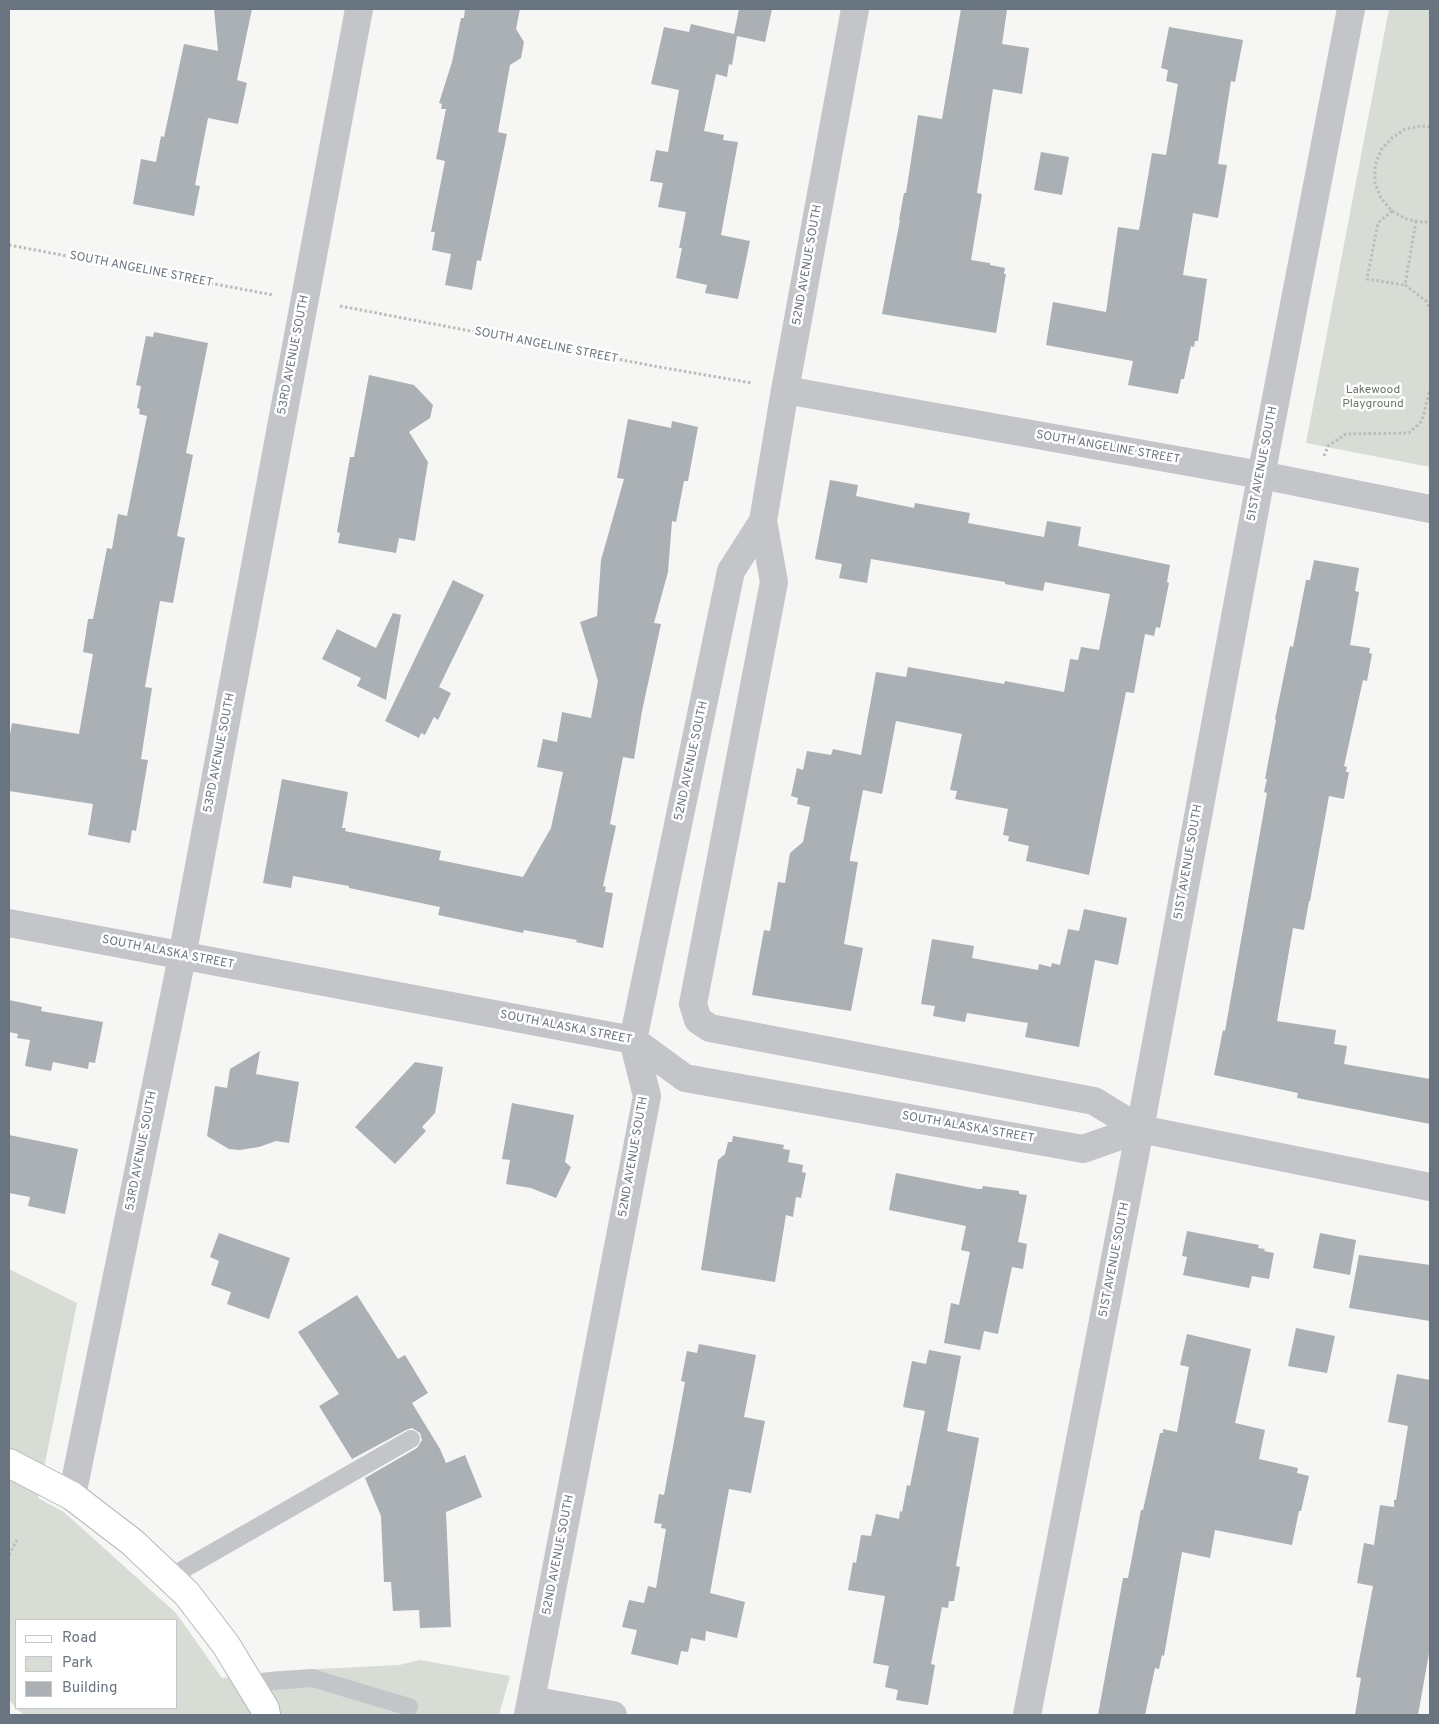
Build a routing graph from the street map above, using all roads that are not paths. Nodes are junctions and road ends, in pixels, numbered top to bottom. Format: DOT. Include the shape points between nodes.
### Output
graph roads {
  1 [pos="359,9"];
  2 [pos="855,9"];
  3 [pos="1351,9"];
  4 [pos="785,390"];
  5 [pos="1261,476"];
  6 [pos="1430,509"];
  7 [pos="763,521"];
  8 [pos="9,923"];
  9 [pos="182,956"];
  10 [pos="633,1040"];
  11 [pos="1140,1129"];
  12 [pos="1430,1187"];
  13 [pos="411,1439"];
  14 [pos="9,1463"];
  15 [pos="72,1496"];
  16 [pos="170,1577"];
  17 [pos="249,1683"];
  18 [pos="409,1707"];
  19 [pos="530,1707"];
  20 [pos="266,1715"];
  21 [pos="614,1715"];
  22 [pos="1027,1715"];
  1 -- 9 [label="street, 53RD AVENUE SOUTH"];
  2 -- 4 [label="street, 52ND AVENUE SOUTH"];
  3 -- 5 [label="street, 51ST AVENUE SOUTH"];
  4 -- 5 [label="street, SOUTH ANGELINE STREET"];
  4 -- 7 [label="street, 52ND AVENUE SOUTH"];
  5 -- 6 [label="street, SOUTH ANGELINE STREET"];
  5 -- 11 [label="street, 51ST AVENUE SOUTH"];
  7 -- 10 [label="street, 52ND AVENUE SOUTH" via="731,571"];
  7 -- 11 [label="street, 52ND AVENUE SOUTH" via="774,582 693,1004 698,1020 710,1028 1094,1101"];
  8 -- 9 [label="street, SOUTH ALASKA STREET"];
  9 -- 10 [label="street, SOUTH ALASKA STREET"];
  9 -- 15 [label="street, 53RD AVENUE SOUTH"];
  10 -- 11 [label="street, SOUTH ALASKA STREET" via="685,1078 1083,1149"];
  10 -- 19 [label="street, 52ND AVENUE SOUTH" via="647,1096"];
  11 -- 12 [label="street"];
  11 -- 22 [label="street, 51ST AVENUE SOUTH"];
  13 -- 16 [label="lane"];
  14 -- 15 [label="main road"];
  15 -- 16 [label="main road" via="132,1542"];
  16 -- 17 [label="main road" via="226,1645"];
  17 -- 18 [label="lane" via="312,1678"];
  17 -- 20 [label="main road"];
  19 -- 21 [label="street"];
}
